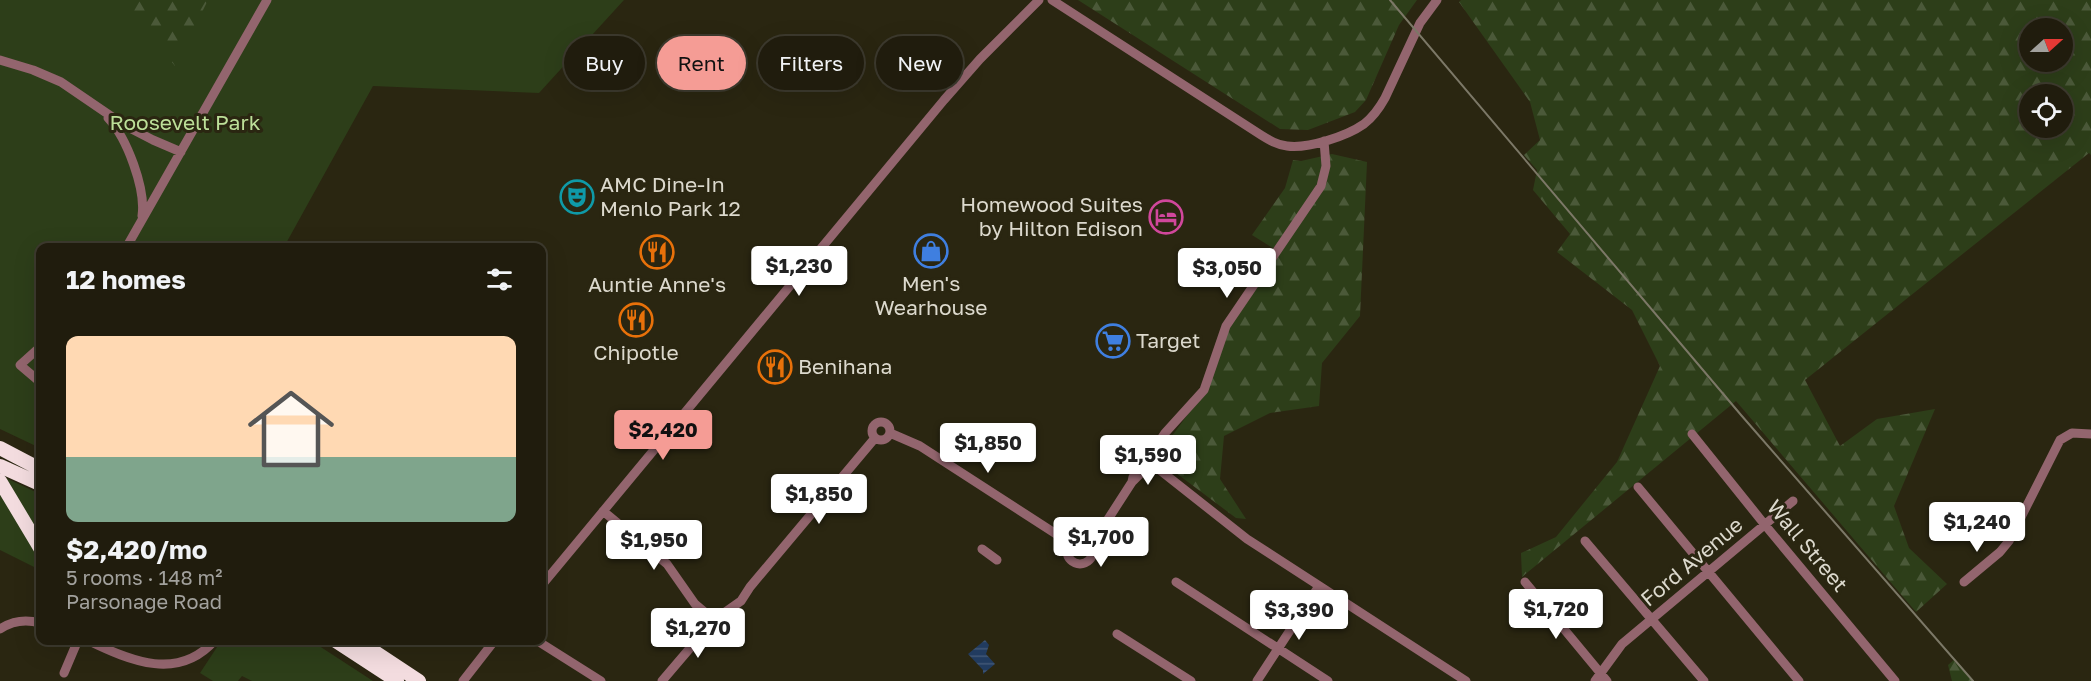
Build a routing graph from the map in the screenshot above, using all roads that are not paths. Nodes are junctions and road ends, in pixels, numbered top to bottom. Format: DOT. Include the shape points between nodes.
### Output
graph roads {
  1 [pos="267,0"];
  2 [pos="1039,0"];
  3 [pos="1052,0"];
  4 [pos="1437,0"];
  5 [pos="0,60"];
  6 [pos="100,110"];
  7 [pos="1324,141"];
  8 [pos="181,152"];
  9 [pos="141,220"];
  10 [pos="129,243"];
  11 [pos="36,351"];
  12 [pos="36,379"];
  13 [pos="890,433"];
  14 [pos="1692,434"];
  15 [pos="2091,434"];
  16 [pos="875,438"];
  17 [pos="0,448"];
  18 [pos="1147,460"];
  19 [pos="0,466"];
  20 [pos="36,467"];
  21 [pos="0,481"];
  22 [pos="36,482"];
  23 [pos="1638,488"];
  24 [pos="1793,501"];
  25 [pos="603,511"];
  26 [pos="1765,525"];
  27 [pos="36,541"];
  28 [pos="1585,541"];
  29 [pos="1089,542"];
  30 [pos="1070,543"];
  31 [pos="982,549"];
  32 [pos="997,560"];
  33 [pos="1708,572"];
  34 [pos="546,580"];
  35 [pos="1176,582"];
  36 [pos="1525,582"];
  37 [pos="1964,582"];
  38 [pos="1319,586"];
  39 [pos="714,620"];
  40 [pos="1651,620"];
  41 [pos="36,621"];
  42 [pos="1,626"];
  43 [pos="1117,634"];
  44 [pos="76,645"];
  45 [pos="97,645"];
  46 [pos="211,645"];
  47 [pos="342,645"];
  48 [pos="365,645"];
  49 [pos="491,645"];
  50 [pos="544,645"];
  51 [pos="1278,649"];
  52 [pos="64,673"];
  53 [pos="1597,677"];
  54 [pos="397,681"];
  55 [pos="419,681"];
  56 [pos="463,681"];
  57 [pos="601,681"];
  58 [pos="662,681"];
  59 [pos="1191,681"];
  60 [pos="1257,681"];
  61 [pos="1328,681"];
  62 [pos="1466,681"];
  63 [pos="1607,681"];
  64 [pos="1704,681"];
  65 [pos="1799,681"];
  66 [pos="1895,681"];
  1 -- 8 [label="street"];
  2 -- 25 [label="street" via="962,80"];
  3 -- 7 [label="street" via="1270,141 1288,147"];
  4 -- 7 [label="street" via="1420,22 1379,108 1365,124"];
  5 -- 6 [label="street" via="47,75"];
  6 -- 8 [label="street" via="139,134"];
  6 -- 9 [label="street" via="118,130 129,154 143,203"];
  7 -- 18 [label="street" via="1326,166 1321,186 1226,326 1204,390 1165,433"];
  8 -- 9 [label="street"];
  9 -- 10 [label="street"];
  11 -- 12 [label="street" via="20,365"];
  13 -- 16 [label="street" via="884,440"];
  13 -- 16 [label="street" via="888,424 879,421 871,430"];
  13 -- 30 [label="street" via="920,446"];
  14 -- 26 [label="street, Wall Street"];
  15 -- 37 [label="street" via="2072,433 2060,440 2009,541"];
  16 -- 39 [label="street" via="743,596"];
  17 -- 20 [label="highway"];
  18 -- 29 [label="street"];
  18 -- 38 [label="street" via="1247,539"];
  19 -- 22 [label="highway"];
  21 -- 27 [label="highway"];
  23 -- 33 [label="street"];
  24 -- 26 [label="street, Ford Avenue"];
  25 -- 34 [label="street"];
  25 -- 39 [label="street" via="667,564 695,604"];
  26 -- 33 [label="street, Ford Avenue"];
  26 -- 66 [label="street, Wall Street"];
  28 -- 40 [label="street"];
  29 -- 30 [label="street" via="1082,538"];
  29 -- 30 [label="street" via="1093,554 1081,564 1068,555"];
  31 -- 32 [label="street"];
  33 -- 40 [label="street, Ford Avenue"];
  33 -- 65 [label="street"];
  35 -- 51 [label="street"];
  36 -- 53 [label="street"];
  38 -- 51 [label="street"];
  38 -- 62 [label="street"];
  39 -- 58 [label="street"];
  40 -- 53 [label="street, Ford Avenue" via="1622,644"];
  40 -- 64 [label="street"];
  41 -- 42 [label="street"];
  43 -- 59 [label="street"];
  44 -- 52 [label="street"];
  45 -- 46 [label="street" via="144,669 161,672 193,664"];
  47 -- 54 [label="highway"];
  48 -- 55 [label="highway"];
  49 -- 56 [label="street"];
  50 -- 57 [label="street"];
  51 -- 60 [label="street"];
  51 -- 61 [label="street"];
  53 -- 63 [label="street"];
}
